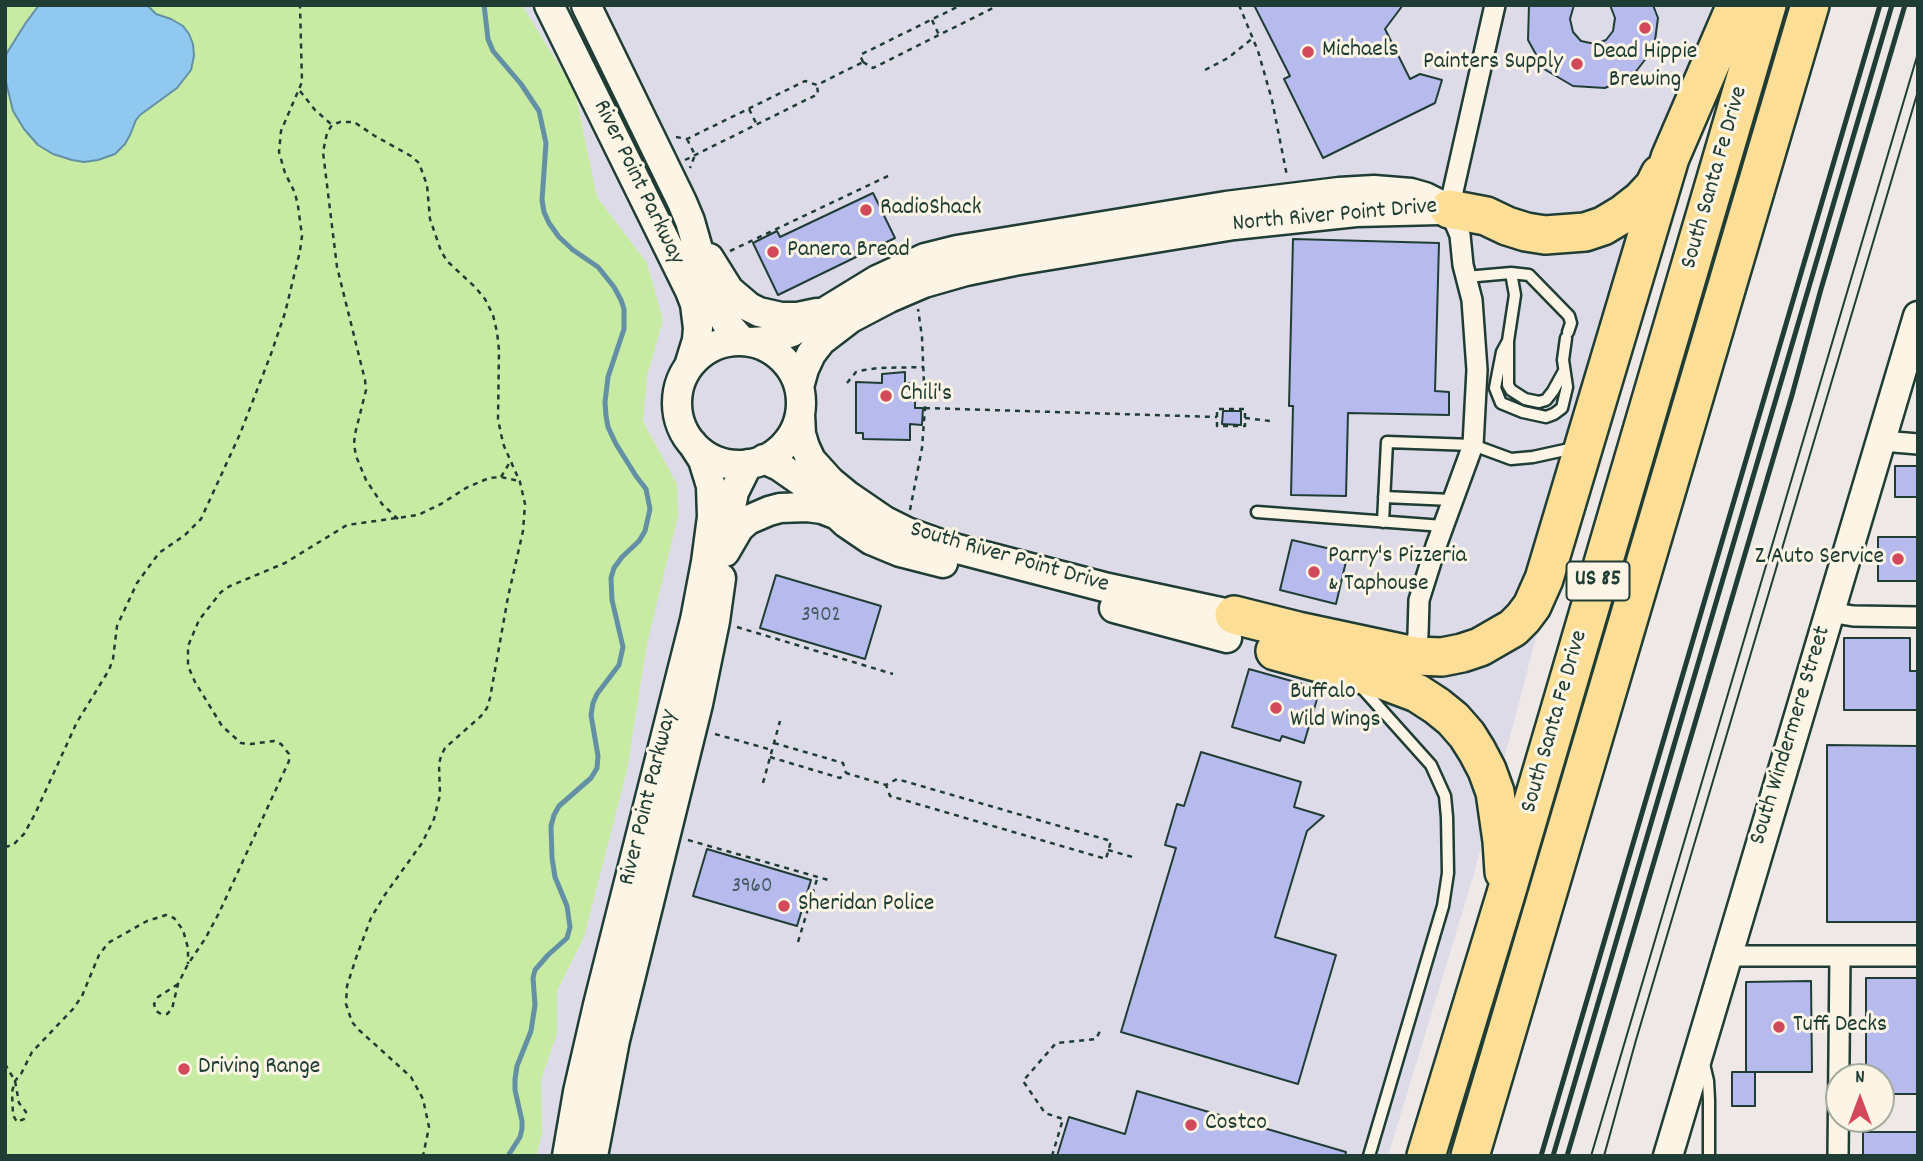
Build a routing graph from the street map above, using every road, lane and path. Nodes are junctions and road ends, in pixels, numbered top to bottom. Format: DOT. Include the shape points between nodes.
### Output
graph roads {
  1 [pos="300,5"];
  2 [pos="549,5"];
  3 [pos="586,5"];
  4 [pos="961,5"];
  5 [pos="999,5"];
  6 [pos="1239,5"];
  7 [pos="1495,5"];
  8 [pos="1736,5"];
  9 [pos="1767,5"];
  10 [pos="1810,5"];
  11 [pos="932,20"];
  12 [pos="939,35"];
  13 [pos="1253,38"];
  14 [pos="863,62"];
  15 [pos="1205,70"];
  16 [pos="817,85"];
  17 [pos="300,91"];
  18 [pos="749,109"];
  19 [pos="332,125"];
  20 [pos="757,125"];
  21 [pos="1670,158"];
  22 [pos="888,176"];
  23 [pos="1287,180"];
  24 [pos="1449,209"];
  25 [pos="690,221"];
  26 [pos="721,256"];
  27 [pos="1511,273"];
  28 [pos="1466,277"];
  29 [pos="917,306"];
  30 [pos="830,308"];
  31 [pos="1918,316"];
  32 [pos="1508,341"];
  33 [pos="746,342"];
  34 [pos="689,366"];
  35 [pos="924,367"];
  36 [pos="1564,371"];
  37 [pos="847,383"];
  38 [pos="799,401"];
  39 [pos="925,408"];
  40 [pos="1217,418"];
  41 [pos="1245,418"];
  42 [pos="1270,421"];
  43 [pos="1882,441"];
  44 [pos="692,443"];
  45 [pos="1918,444"];
  46 [pos="1473,445"];
  47 [pos="1585,445"];
  48 [pos="511,460"];
  49 [pos="756,461"];
  50 [pos="501,477"];
  51 [pos="520,482"];
  52 [pos="1384,497"];
  53 [pos="1452,500"];
  54 [pos="909,512"];
  55 [pos="1257,512"];
  56 [pos="838,515"];
  57 [pos="398,519"];
  58 [pos="1383,522"];
  59 [pos="1443,526"];
  60 [pos="723,556"];
  61 [pos="1829,612"];
  62 [pos="1918,617"];
  63 [pos="737,626"];
  64 [pos="1230,626"];
  65 [pos="1415,656"];
  66 [pos="1338,667"];
  67 [pos="893,674"];
  68 [pos="780,720"];
  69 [pos="712,733"];
  70 [pos="774,743"];
  71 [pos="772,750"];
  72 [pos="770,757"];
  73 [pos="846,773"];
  74 [pos="762,783"];
  75 [pos="886,785"];
  76 [pos="685,839"];
  77 [pos="5,847"];
  78 [pos="1108,850"];
  79 [pos="1136,858"];
  80 [pos="817,878"];
  81 [pos="832,881"];
  82 [pos="1505,897"];
  83 [pos="798,942"];
  84 [pos="1726,956"];
  85 [pos="1840,956"];
  86 [pos="1918,956"];
  87 [pos="188,964"];
  88 [pos="178,984"];
  89 [pos="1100,1031"];
  90 [pos="1699,1051"];
  91 [pos="5,1063"];
  92 [pos="15,1080"];
  93 [pos="424,1156"];
  94 [pos="567,1156"];
  95 [pos="593,1156"];
  96 [pos="1052,1156"];
  97 [pos="1370,1156"];
  98 [pos="1426,1156"];
  99 [pos="1470,1156"];
  100 [pos="1668,1156"];
  101 [pos="1709,1156"];
  102 [pos="1838,1156"];
  1 -- 17 [label="path"];
  2 -- 34 [label="street, River Point Parkway" via="690,291 698,328"];
  3 -- 25 [label="street, River Point Parkway"];
  4 -- 11 [label="path"];
  5 -- 12 [label="path"];
  6 -- 13 [label="path"];
  7 -- 24 [label="street"];
  8 -- 21 [label="highway"];
  9 -- 82 [label="highway, South Santa Fe Drive / US 85"];
  10 -- 99 [label="highway, South Santa Fe Drive / US 85"];
  11 -- 12 [label="path"];
  11 -- 14 [label="path" via="860,55"];
  12 -- 14 [label="path" via="873,68"];
  13 -- 15 [label="path"];
  13 -- 23 [label="path" via="1272,100"];
  14 -- 16 [label="path"];
  16 -- 18 [label="path" via="806,81"];
  16 -- 20 [label="path" via="818,94"];
  17 -- 19 [label="path"];
  17 -- 77 [label="path" via="281,131 279,152 298,206 300,251 285,313 255,397 201,519 159,554 137,583 117,626 109,670 76,723 24,834"];
  18 -- 20 [label="path"];
  18 -- 20 [label="path" via="687,139 695,155"];
  19 -- 48 [label="path" via="354,122 419,163 441,251 485,299 493,315 499,350 498,419"];
  19 -- 57 [label="path" via="323,152 334,253 366,390 355,434 356,456 382,504"];
  21 -- 24 [label="highway" via="1641,200 1586,232 1526,232 1486,216"];
  21 -- 47 [label="highway"];
  22 -- 26 [label="path"];
  24 -- 28 [label="street" via="1460,235"];
  24 -- 30 [label="street, North River Point Drive" via="1411,193 1374,190 1213,208 936,255 877,279"];
  24 -- 38 [label="street, North River Point Drive" via="1356,212 1234,225 967,271 889,298 821,341 804,369"];
  25 -- 30 [label="street" via="721,278 749,307 786,317"];
  25 -- 33 [label="street, River Point Parkway" via="712,298 723,318"];
  27 -- 28 [label="lane"];
  27 -- 32 [label="lane" via="1515,295"];
  27 -- 36 [label="lane" via="1529,275 1569,316 1572,323"];
  28 -- 46 [label="street" via="1477,370"];
  29 -- 35 [label="path"];
  30 -- 33 [label="street, North River Point Drive" via="784,335"];
  31 -- 43 [label="street, South Windermere Street"];
  32 -- 36 [label="lane" via="1508,385 1525,399 1546,400"];
  32 -- 36 [label="lane" via="1495,388 1501,403 1546,417 1554,414 1562,408 1567,387"];
  33 -- 34 [label="street" via="711,348"];
  33 -- 38 [label="street" via="771,350 790,368"];
  34 -- 44 [label="street" via="678,390 677,410"];
  35 -- 37 [label="path" via="863,370"];
  35 -- 39 [label="path"];
  38 -- 49 [label="street" via="787,442"];
  38 -- 64 [label="street, South River Point Drive" via="801,434 811,460 847,495 885,521 946,546"];
  39 -- 40 [label="path"];
  39 -- 54 [label="path"];
  40 -- 41 [label="path" via="1217,426 1245,426"];
  40 -- 41 [label="path" via="1217,409 1245,409"];
  41 -- 42 [label="path"];
  43 -- 45 [label="street"];
  43 -- 61 [label="street, South Windermere Street"];
  44 -- 49 [label="street" via="718,461"];
  44 -- 94 [label="street, River Point Parkway" via="711,486 706,562 598,1005"];
  46 -- 47 [label="lane" via="1511,459"];
  46 -- 52 [label="lane" via="1387,442"];
  46 -- 53 [label="street"];
  47 -- 65 [label="highway" via="1544,579 1523,618 1480,648 1442,657"];
  48 -- 50 [label="path"];
  48 -- 51 [label="path"];
  49 -- 56 [label="street, South River Point Drive" via="779,466"];
  49 -- 60 [label="street, River Point Parkway" via="734,492"];
  50 -- 51 [label="path"];
  50 -- 57 [label="path" via="478,482 430,511"];
  51 -- 93 [label="path" via="525,504 523,531 487,708 445,748 439,764 435,819 371,918 347,986 346,1004 352,1021 411,1077 423,1099 429,1127"];
  52 -- 53 [label="lane"];
  52 -- 58 [label="lane"];
  53 -- 59 [label="street"];
  55 -- 58 [label="lane"];
  56 -- 60 [label="street" via="812,507 769,511 739,527"];
  56 -- 64 [label="street, South River Point Drive" via="871,540 900,551"];
  57 -- 87 [label="path" via="347,525 285,563 230,586 211,603 192,635 188,666 222,726 242,743 281,744 289,761 219,913"];
  58 -- 59 [label="lane"];
  59 -- 65 [label="street" via="1419,600"];
  60 -- 95 [label="street, River Point Parkway" via="700,694 615,1040"];
  61 -- 62 [label="street"];
  61 -- 84 [label="street, South Windermere Street"];
  63 -- 67 [label="path"];
  64 -- 65 [label="highway" via="1298,631"];
  64 -- 66 [label="highway"];
  66 -- 82 [label="highway" via="1417,693 1467,735 1495,792"];
  66 -- 97 [label="lane" via="1431,765 1445,796 1447,817 1448,873 1439,922"];
  68 -- 70 [label="path"];
  69 -- 71 [label="path"];
  70 -- 71 [label="path"];
  70 -- 73 [label="path" via="844,763"];
  71 -- 72 [label="path"];
  72 -- 73 [label="path" via="839,778"];
  72 -- 74 [label="path"];
  73 -- 75 [label="path"];
  75 -- 78 [label="path" via="897,779 1111,841"];
  75 -- 78 [label="path" via="890,796 1106,859"];
  76 -- 80 [label="path"];
  78 -- 79 [label="path"];
  80 -- 81 [label="path"];
  80 -- 83 [label="path"];
  82 -- 98 [label="highway, South Santa Fe Drive / US 85"];
  84 -- 85 [label="street"];
  84 -- 90 [label="street, South Windermere Street"];
  85 -- 86 [label="street"];
  85 -- 102 [label="street"];
  87 -- 88 [label="path"];
  87 -- 92 [label="path" via="183,930 166,915 108,943 82,996 37,1046"];
  88 -- 88 [label="path" via="172,1009 167,1014 156,1011 158,997"];
  89 -- 96 [label="path" via="1096,1039 1056,1043 1023,1080 1045,1113 1063,1119"];
  90 -- 100 [label="street, South Windermere Street"];
  90 -- 101 [label="lane" via="1708,1081"];
  91 -- 92 [label="path"];
  92 -- 92 [label="path" via="13,1115 17,1122 26,1112"];
}
